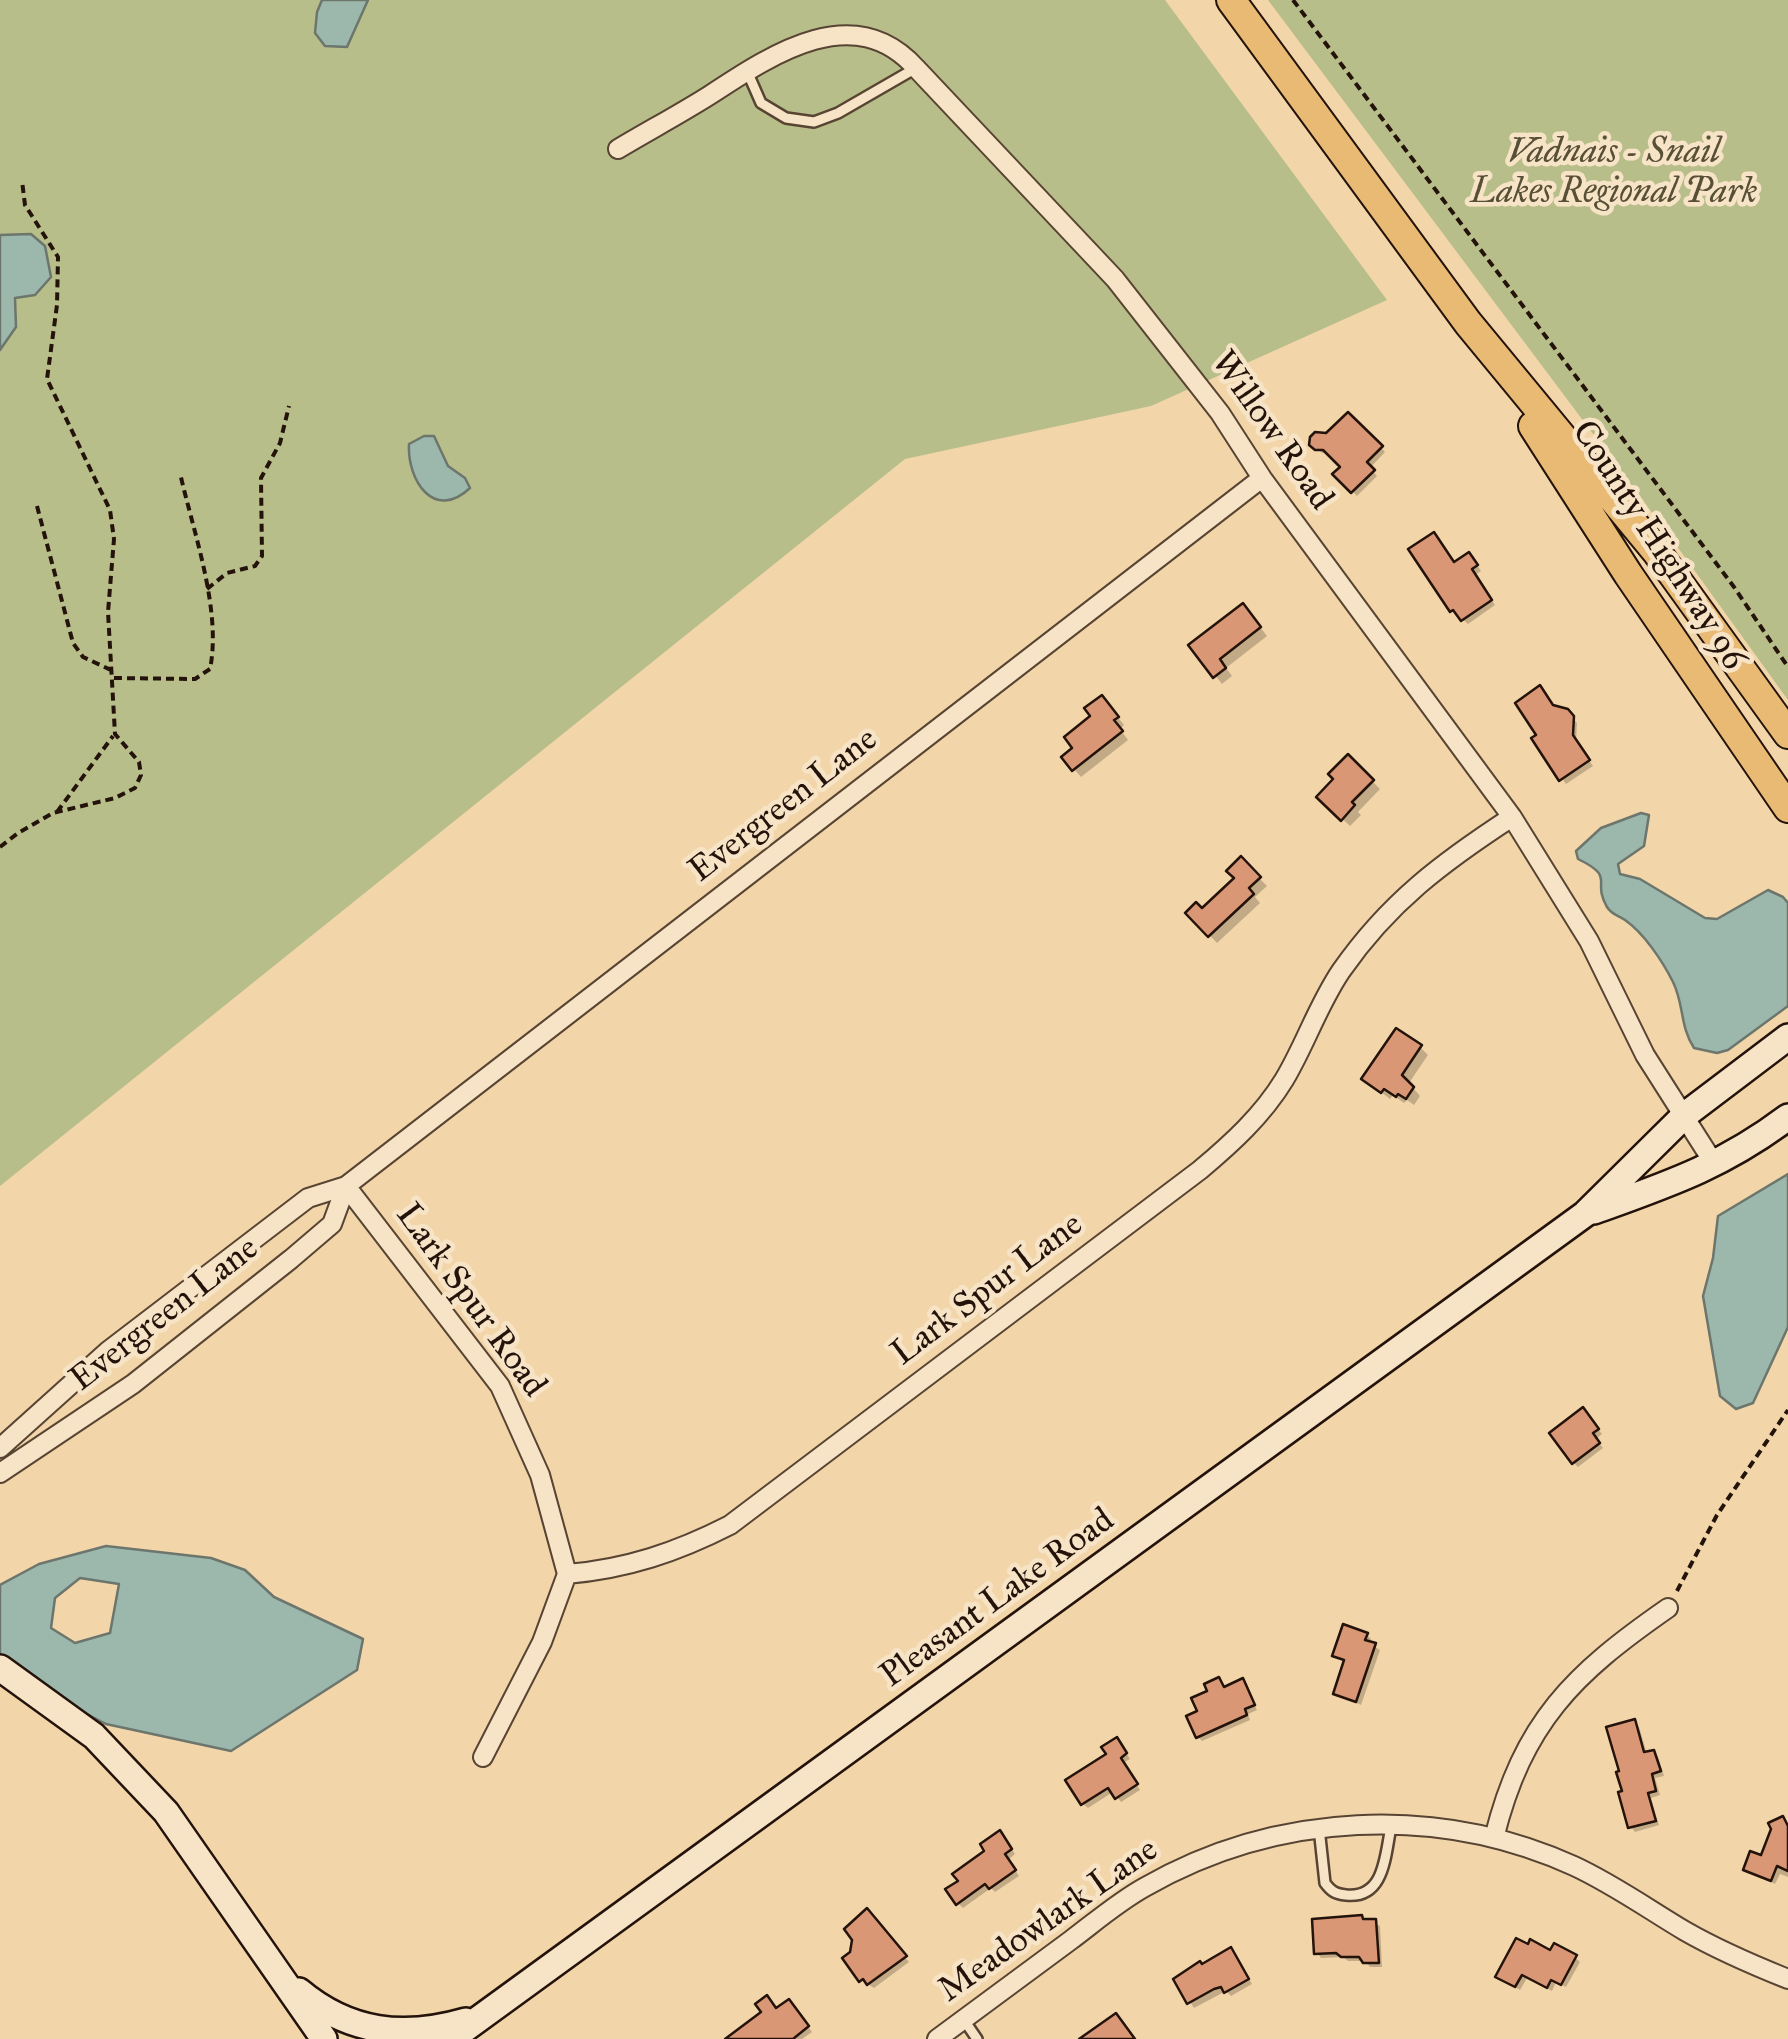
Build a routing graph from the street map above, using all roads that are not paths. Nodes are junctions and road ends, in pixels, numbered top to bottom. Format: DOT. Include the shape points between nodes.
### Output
graph roads {
  1 [pos="1230,0"];
  2 [pos="745,68"];
  3 [pos="916,68"];
  4 [pos="618,149"];
  5 [pos="1468,323"];
  6 [pos="1262,478"];
  7 [pos="1788,734"];
  8 [pos="1788,808"];
  9 [pos="1512,818"];
  10 [pos="1788,1036"];
  11 [pos="1685,1115"];
  12 [pos="1788,1118"];
  13 [pos="1716,1165"];
  14 [pos="346,1186"];
  15 [pos="1585,1214"];
  16 [pos="0,1448"];
  17 [pos="0,1473"];
  18 [pos="567,1574"];
  19 [pos="1668,1608"];
  20 [pos="0,1668"];
  21 [pos="483,1757"];
  22 [pos="1392,1824"];
  23 [pos="1319,1828"];
  24 [pos="1494,1838"];
  25 [pos="278,1973"];
  26 [pos="1788,1980"];
  27 [pos="490,2012"];
  28 [pos="964,2019"];
  29 [pos="324,2039"];
  30 [pos="451,2039"];
  31 [pos="937,2039"];
  32 [pos="976,2039"];
  1 -- 5 [label="main road, County Highway 96"];
  2 -- 3 [label="street, Willow Road" via="803,32 842,20 878,30"];
  2 -- 3 [label="lane" via="761,103 786,118 814,122"];
  2 -- 4 [label="street, Willow Road"];
  3 -- 6 [label="street, Willow Road" via="1115,279"];
  5 -- 7 [label="main road, County Highway 96" via="1656,551"];
  5 -- 8 [label="main road, County Highway 96"];
  6 -- 9 [label="street, Willow Road"];
  6 -- 14 [label="street, Evergreen Lane"];
  9 -- 11 [label="street, Willow Road"];
  9 -- 18 [label="street, Lark Spur Lane" via="1427,874 1374,927 1338,975 1283,1082 1241,1134 1200,1170 730,1525 649,1560"];
  10 -- 11 [label="street, Pleasant Lake Road"];
  11 -- 13 [label="street, Willow Road"];
  11 -- 15 [label="street, Pleasant Lake Road"];
  12 -- 13 [label="street, Pleasant Lake Road"];
  13 -- 15 [label="street, Pleasant Lake Road"];
  14 -- 16 [label="street, Evergreen Lane" via="308,1198 108,1351"];
  14 -- 17 [label="street, Evergreen Lane" via="332,1224 291,1259 133,1384"];
  14 -- 18 [label="street, Lark Spur Road" via="500,1386 542,1480"];
  15 -- 27 [label="street, Pleasant Lake Road"];
  18 -- 21 [label="street" via="542,1642"];
  19 -- 24 [label="street" via="1594,1662 1546,1716 1510,1782"];
  20 -- 25 [label="street" via="118,1758 166,1812"];
  22 -- 23 [label="street, Meadowlark Lane"];
  22 -- 23 [label="lane" via="1380,1878 1356,1896 1339,1895 1325,1882"];
  22 -- 24 [label="street, Meadowlark Lane"];
  23 -- 28 [label="street, Meadowlark Lane" via="1232,1847 1143,1888"];
  24 -- 26 [label="street, Meadowlark Lane" via="1576,1866 1687,1932"];
  25 -- 27 [label="street" via="320,2008 374,2029 436,2032"];
  25 -- 29 [label="street"];
  27 -- 30 [label="street, Pleasant Lake Road"];
  28 -- 31 [label="street, Meadowlark Lane"];
  28 -- 32 [label="lane"];
}
